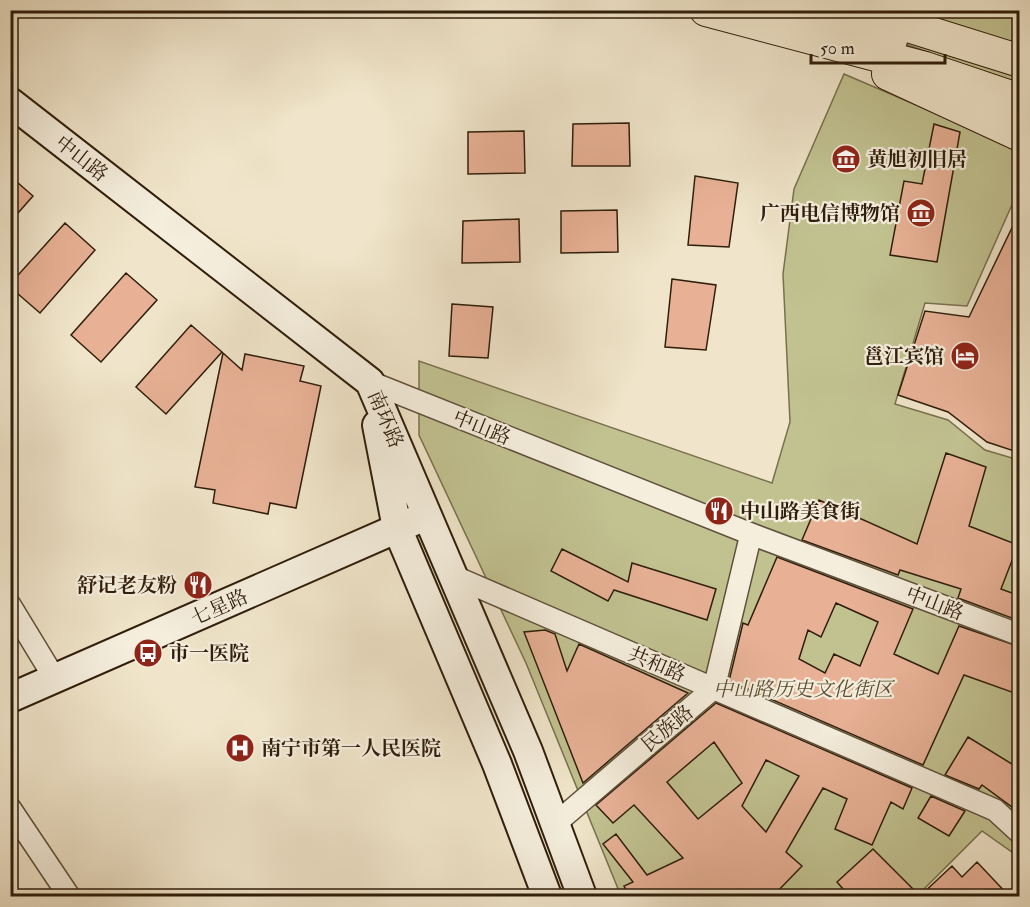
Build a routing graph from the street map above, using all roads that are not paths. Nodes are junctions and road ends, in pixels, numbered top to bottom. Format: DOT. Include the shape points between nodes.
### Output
graph roads {
  1 [pos="706,10"];
  2 [pos="813,22"];
  3 [pos="928,61"];
  4 [pos="1020,61"];
  5 [pos="1020,83"];
  6 [pos="1020,100"];
  7 [pos="10,102"];
  8 [pos="1020,135"];
  9 [pos="370,382"];
  10 [pos="427,515"];
  11 [pos="397,528"];
  12 [pos="751,534"];
  13 [pos="453,576"];
  14 [pos="10,605"];
  15 [pos="1020,635"];
  16 [pos="55,679"];
  17 [pos="714,688"];
  18 [pos="10,698"];
  19 [pos="10,808"];
  20 [pos="555,824"];
  21 [pos="1020,833"];
  22 [pos="69,897"];
  23 [pos="547,897"];
  24 [pos="582,897"];
  1 -- 2 [label="main road"];
  2 -- 3 [label="main road"];
  2 -- 4 [label="main road" via="905,25"];
  2 -- 8 [label="main road"];
  3 -- 5 [label="main road"];
  3 -- 6 [label="main road"];
  7 -- 9 [label="main road, 中山路"];
  9 -- 10 [label="main road, 南环路"];
  9 -- 11 [label="main road, 南环路"];
  9 -- 12 [label="street, 中山路"];
  10 -- 11 [label="main road, 七星路"];
  10 -- 13 [label="main road, 南环路"];
  11 -- 16 [label="main road, 七星路"];
  11 -- 23 [label="main road, 南环路" via="497,764"];
  12 -- 15 [label="street, 中山路"];
  12 -- 17 [label="street"];
  13 -- 17 [label="street, 共和路"];
  13 -- 20 [label="main road, 南环路"];
  14 -- 16 [label="street"];
  16 -- 18 [label="main road, 七星路"];
  17 -- 20 [label="street, 民族路"];
  17 -- 21 [label="street, 共和路" via="995,810"];
  19 -- 22 [label="street"];
  20 -- 24 [label="main road, 南环路"];
}
